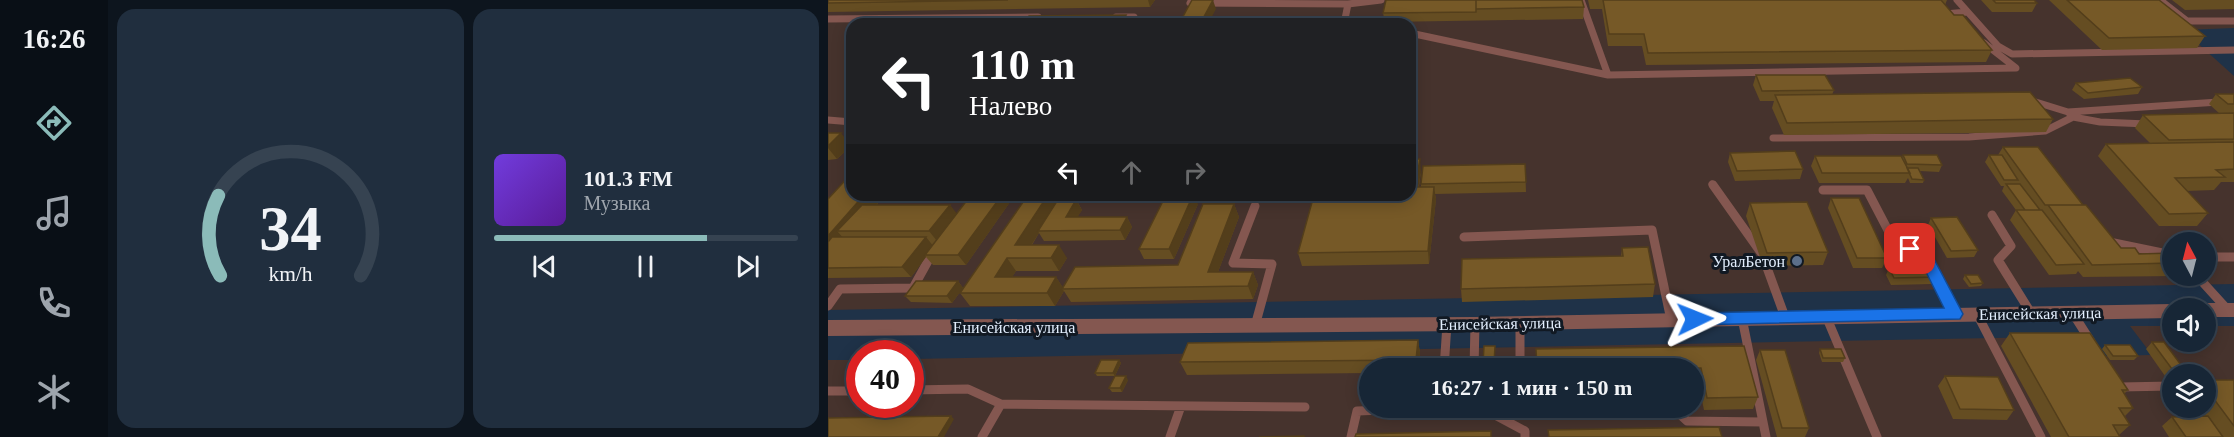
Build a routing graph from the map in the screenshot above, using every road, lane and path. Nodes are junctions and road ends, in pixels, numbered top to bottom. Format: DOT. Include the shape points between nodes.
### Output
graph roads {
  1 [pos="1192,0"];
  2 [pos="1381,0"];
  3 [pos="1581,0"];
  4 [pos="1957,0"];
  5 [pos="2160,0"];
  6 [pos="1348,4"];
  7 [pos="1967,12"];
  8 [pos="1134,16"];
  9 [pos="1052,17"];
  10 [pos="1110,17"];
  11 [pos="940,18"];
  12 [pos="1345,18"];
  13 [pos="828,19"];
  14 [pos="846,19"];
  15 [pos="1953,20"];
  16 [pos="2234,21"];
  17 [pos="1416,34"];
  18 [pos="1980,40"];
  19 [pos="2234,50"];
  20 [pos="1608,75"];
  21 [pos="2023,98"];
  22 [pos="2234,101"];
  23 [pos="2070,114"];
  24 [pos="828,120"];
  25 [pos="846,122"];
  26 [pos="2153,124"];
  27 [pos="1773,138"];
  28 [pos="1712,184"];
  29 [pos="1823,190"];
  30 [pos="1255,206"];
  31 [pos="1992,215"];
  32 [pos="2099,233"];
  33 [pos="1464,237"];
  34 [pos="939,240"];
  35 [pos="2162,253"];
  36 [pos="2216,257"];
  37 [pos="2234,257"];
  38 [pos="2207,286"];
  39 [pos="828,306"];
  40 [pos="2230,310"];
  41 [pos="2162,311"];
  42 [pos="2072,312"];
  43 [pos="2031,313"];
  44 [pos="1955,314"];
  45 [pos="1977,314"];
  46 [pos="1826,316"];
  47 [pos="1785,317"];
  48 [pos="1742,318"];
  49 [pos="1671,320"];
  50 [pos="1520,323"];
  51 [pos="1447,324"];
  52 [pos="1475,324"];
  53 [pos="1255,326"];
  54 [pos="828,328"];
  55 [pos="2096,350"];
  56 [pos="1445,358"];
  57 [pos="1474,358"];
  58 [pos="1520,358"];
  59 [pos="2114,378"];
  60 [pos="2162,386"];
  61 [pos="924,390"];
  62 [pos="828,391"];
  63 [pos="846,391"];
  64 [pos="1001,404"];
  65 [pos="1181,406"];
  66 [pos="1305,407"];
  67 [pos="1359,411"];
  68 [pos="1501,418"];
  69 [pos="1683,418"];
  70 [pos="1763,422"];
  71 [pos="982,437"];
  72 [pos="1170,437"];
  73 [pos="1351,437"];
  74 [pos="1525,437"];
  75 [pos="1766,437"];
  76 [pos="1877,437"];
  77 [pos="2041,437"];
  1 -- 6 [label="lane" via="1190,3"];
  2 -- 6 [label="lane"];
  3 -- 20 [label="lane"];
  4 -- 7 [label="lane"];
  5 -- 16 [label="lane" via="2187,21"];
  6 -- 12 [label="lane"];
  7 -- 15 [label="lane" via="1944,13"];
  7 -- 19 [label="lane" via="1998,46 2012,54"];
  8 -- 10 [label="lane"];
  9 -- 11 [label="lane"];
  13 -- 14 [label="lane"];
  17 -- 20 [label="lane"];
  18 -- 20 [label="lane" via="2016,68"];
  21 -- 23 [label="lane"];
  22 -- 23 [label="lane"];
  23 -- 26 [label="lane" via="2100,122"];
  23 -- 27 [label="lane" via="2045,131 1969,137"];
  24 -- 25 [label="lane"];
  28 -- 47 [label="lane" via="1762,254"];
  29 -- 44 [label="lane" via="1867,190 1891,236 1929,263"];
  30 -- 53 [label="lane" via="1233,263 1272,264"];
  31 -- 43 [label="lane" via="2011,246 1998,260"];
  32 -- 35 [label="lane" via="2106,241"];
  33 -- 49 [label="lane" via="1652,230"];
  34 -- 39 [label="lane" via="913,288 840,289"];
  36 -- 37 [label="lane"];
  38 -- 40 [label="lane"];
  41 -- 42 [label="street, Енисейская улица"];
  42 -- 43 [label="street, Енисейская улица"];
  42 -- 55 [label="lane"];
  43 -- 45 [label="street, Енисейская улица"];
  44 -- 45 [label="street, Енисейская улица"];
  44 -- 46 [label="street, Енисейская улица"];
  45 -- 77 [label="lane"];
  46 -- 47 [label="street, Енисейская улица"];
  46 -- 76 [label="lane"];
  47 -- 48 [label="street, Енисейская улица"];
  48 -- 49 [label="street, Енисейская улица"];
  48 -- 70 [label="lane"];
  49 -- 50 [label="street, Енисейская улица"];
  50 -- 52 [label="street, Енисейская улица"];
  50 -- 58 [label="lane"];
  51 -- 52 [label="street, Енисейская улица"];
  51 -- 53 [label="street, Енисейская улица"];
  51 -- 56 [label="lane"];
  52 -- 57 [label="lane"];
  53 -- 54 [label="street, Енисейская улица"];
  59 -- 60 [label="lane" via="2120,387"];
  61 -- 64 [label="lane" via="968,389"];
  62 -- 63 [label="lane"];
  64 -- 65 [label="lane"];
  64 -- 71 [label="lane"];
  65 -- 66 [label="lane"];
  65 -- 72 [label="lane"];
  67 -- 73 [label="lane"];
  68 -- 74 [label="lane" via="1525,431"];
  69 -- 70 [label="lane" via="1687,422"];
  70 -- 75 [label="lane"];
}
